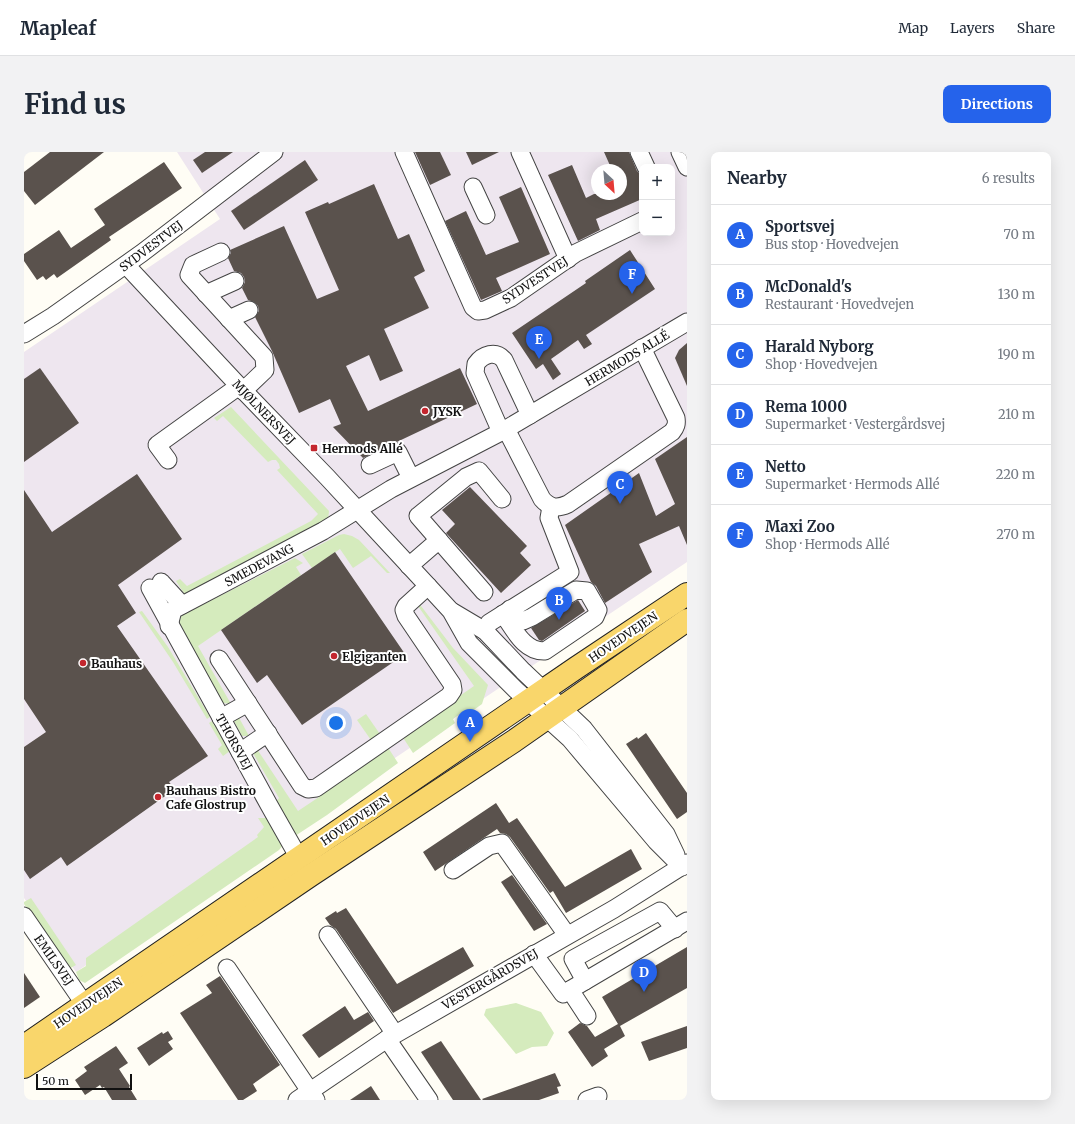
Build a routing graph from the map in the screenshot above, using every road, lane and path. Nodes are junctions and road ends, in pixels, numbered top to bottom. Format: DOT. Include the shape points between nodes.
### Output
graph roads {
  1 [pos="274,152"];
  2 [pos="404,152"];
  3 [pos="520,152"];
  4 [pos="639,152"];
  5 [pos="680,152"];
  6 [pos="645,164"];
  7 [pos="687,167"];
  8 [pos="473,187"];
  9 [pos="486,215"];
  10 [pos="639,222"];
  11 [pos="221,252"];
  12 [pos="568,258"];
  13 [pos="126,265"];
  14 [pos="235,281"];
  15 [pos="206,294"];
  16 [pos="249,310"];
  17 [pos="229,319"];
  18 [pos="687,322"];
  19 [pos="24,334"];
  20 [pos="642,348"];
  21 [pos="241,389"];
  22 [pos="530,415"];
  23 [pos="504,430"];
  24 [pos="168,460"];
  25 [pos="370,465"];
  26 [pos="411,478"];
  27 [pos="502,499"];
  28 [pos="551,507"];
  29 [pos="357,509"];
  30 [pos="439,540"];
  31 [pos="409,566"];
  32 [pos="428,586"];
  33 [pos="484,592"];
  34 [pos="687,594"];
  35 [pos="182,605"];
  36 [pos="451,611"];
  37 [pos="506,612"];
  38 [pos="687,620"];
  39 [pos="169,626"];
  40 [pos="485,631"];
  41 [pos="219,659"];
  42 [pos="537,696"];
  43 [pos="248,703"];
  44 [pos="554,713"];
  45 [pos="221,718"];
  46 [pos="268,733"];
  47 [pos="240,752"];
  48 [pos="299,858"];
  49 [pos="685,868"];
  50 [pos="453,870"];
  51 [pos="24,916"];
  52 [pos="681,925"];
  53 [pos="328,935"];
  54 [pos="567,935"];
  55 [pos="534,954"];
  56 [pos="227,968"];
  57 [pos="585,981"];
  58 [pos="570,990"];
  59 [pos="85,1005"];
  60 [pos="587,1016"];
  61 [pos="391,1036"];
  62 [pos="24,1046"];
  63 [pos="24,1067"];
  64 [pos="307,1097"];
  65 [pos="429,1100"];
  1 -- 13 [label="street, SYDVESTVEJ"];
  2 -- 12 [label="street, SYDVESTVEJ" via="473,307 478,311 511,298"];
  3 -- 12 [label="street"];
  4 -- 6 [label="street"];
  5 -- 7 [label="street"];
  8 -- 9 [label="street"];
  10 -- 12 [label="street, SYDVESTVEJ"];
  11 -- 15 [label="street" via="193,265 189,275"];
  13 -- 19 [label="street, SYDVESTVEJ"];
  13 -- 21 [label="street, MJØLNERSVEJ"];
  14 -- 15 [label="street"];
  15 -- 17 [label="street"];
  16 -- 17 [label="street"];
  17 -- 21 [label="street" via="264,357 265,370"];
  18 -- 20 [label="street, HERMODS ALLÉ"];
  20 -- 22 [label="street, HERMODS ALLÉ"];
  20 -- 28 [label="street" via="676,418 676,428 568,504"];
  21 -- 24 [label="street" via="157,445"];
  21 -- 29 [label="street, MJØLNERSVEJ"];
  22 -- 23 [label="street, HERMODS ALLÉ"];
  22 -- 23 [label="street" via="504,360 498,354 483,357 476,364 475,373"];
  23 -- 26 [label="street, HERMODS ALLÉ"];
  23 -- 28 [label="street" via="542,499"];
  25 -- 26 [label="street" via="398,452"];
  26 -- 29 [label="street, HERMODS ALLÉ"];
  27 -- 30 [label="street" via="479,470 466,477 418,516"];
  28 -- 37 [label="street" via="549,518 570,572"];
  29 -- 31 [label="street, MJØLNERSVEJ"];
  29 -- 35 [label="street, SMEDEVANG" via="323,530"];
  30 -- 31 [label="street"];
  30 -- 33 [label="street"];
  31 -- 32 [label="street, MJØLNERSVEJ"];
  32 -- 36 [label="street, MJØLNERSVEJ"];
  32 -- 46 [label="street" via="404,610 452,684 453,690 449,696 312,789 302,786"];
  34 -- 42 [label="main road, HOVEDVEJEN"];
  35 -- 39 [label="street, SMEDEVANG" via="173,610"];
  35 -- 39 [label="street, THORSVEJ" via="156,585"];
  36 -- 40 [label="street, MJØLNERSVEJ"];
  36 -- 42 [label="street, MJØLNERSVEJ" via="469,643"];
  37 -- 37 [label="street" via="524,643 537,651 545,651 595,617 598,610 587,591 576,590 523,621"];
  37 -- 40 [label="street" via="488,623"];
  38 -- 44 [label="main road, HOVEDVEJEN"];
  39 -- 45 [label="street, THORSVEJ"];
  40 -- 42 [label="street, MJØLNERSVEJ" via="523,671"];
  41 -- 43 [label="street"];
  42 -- 44 [label="street"];
  42 -- 48 [label="main road, HOVEDVEJEN"];
  43 -- 45 [label="street"];
  43 -- 46 [label="street"];
  44 -- 49 [label="street" via="570,738 656,841"];
  44 -- 63 [label="main road, HOVEDVEJEN"];
  45 -- 47 [label="street, THORSVEJ"];
  46 -- 47 [label="street"];
  47 -- 48 [label="street, THORSVEJ"];
  48 -- 59 [label="main road, HOVEDVEJEN"];
  49 -- 54 [label="street, VESTERGÅRDSVEJ"];
  50 -- 54 [label="street" via="489,846 502,843"];
  51 -- 59 [label="street, EMILSVEJ"];
  52 -- 57 [label="street"];
  52 -- 57 [label="street" via="660,911 573,959"];
  53 -- 61 [label="street"];
  54 -- 55 [label="street, VESTERGÅRDSVEJ"];
  55 -- 58 [label="street" via="563,994"];
  55 -- 61 [label="street, VESTERGÅRDSVEJ"];
  56 -- 64 [label="street"];
  57 -- 58 [label="street"];
  58 -- 60 [label="street"];
  59 -- 62 [label="main road, HOVEDVEJEN"];
  61 -- 64 [label="street, VESTERGÅRDSVEJ"];
  61 -- 65 [label="street"];
}
